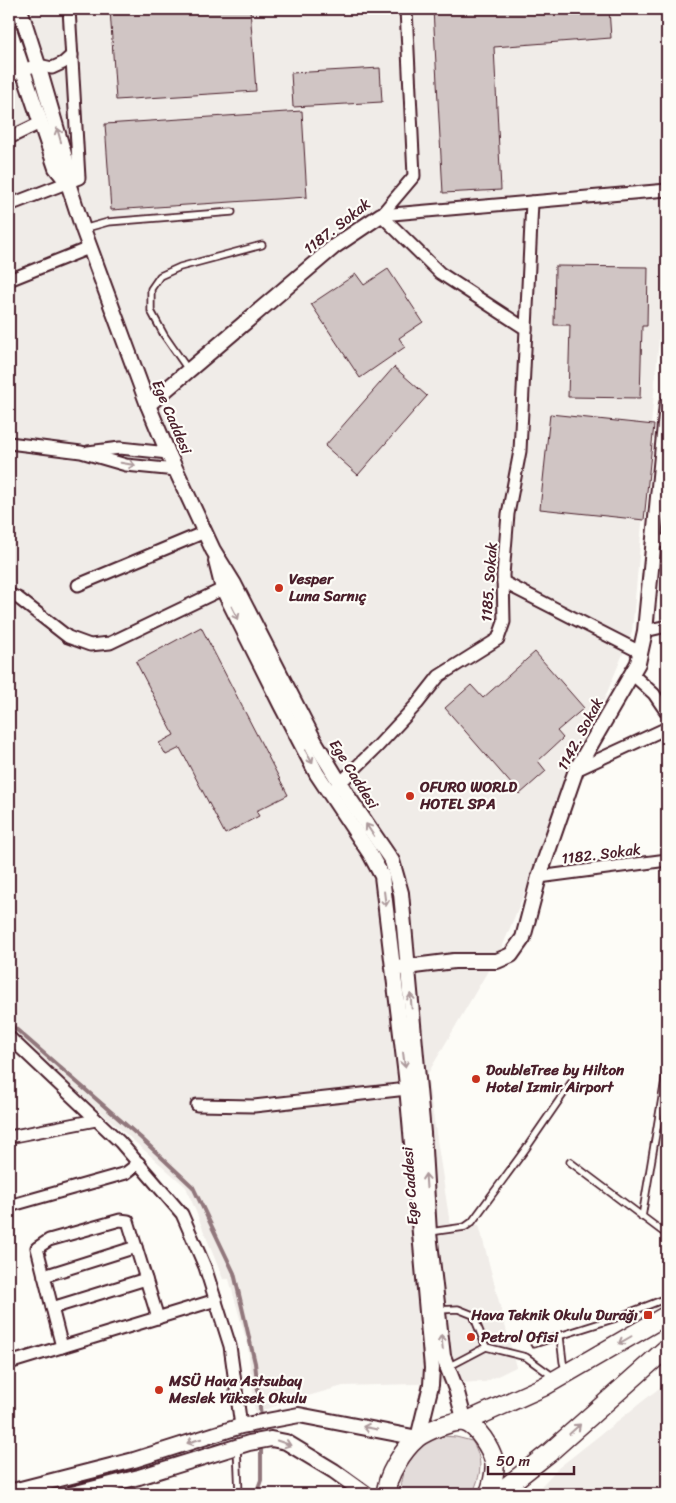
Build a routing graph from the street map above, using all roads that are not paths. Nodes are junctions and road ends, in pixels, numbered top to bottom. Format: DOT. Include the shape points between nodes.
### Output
graph roads {
  1 [pos="20,9"];
  2 [pos="406,9"];
  3 [pos="68,10"];
  4 [pos="9,29"];
  5 [pos="72,55"];
  6 [pos="38,65"];
  7 [pos="22,70"];
  8 [pos="9,78"];
  9 [pos="40,123"];
  10 [pos="9,138"];
  11 [pos="68,183"];
  12 [pos="667,190"];
  13 [pos="532,202"];
  14 [pos="9,205"];
  15 [pos="232,212"];
  16 [pos="381,215"];
  17 [pos="83,229"];
  18 [pos="262,245"];
  19 [pos="90,248"];
  20 [pos="9,280"];
  21 [pos="526,329"];
  22 [pos="188,370"];
  23 [pos="667,404"];
  24 [pos="148,405"];
  25 [pos="9,443"];
  26 [pos="81,452"];
  27 [pos="168,453"];
  28 [pos="176,470"];
  29 [pos="205,532"];
  30 [pos="660,541"];
  31 [pos="503,582"];
  32 [pos="78,585"];
  33 [pos="229,586"];
  34 [pos="9,594"];
  35 [pos="667,626"];
  36 [pos="645,631"];
  37 [pos="640,652"];
  38 [pos="632,674"];
  39 [pos="667,713"];
  40 [pos="667,728"];
  41 [pos="576,770"];
  42 [pos="335,788"];
  43 [pos="667,860"];
  44 [pos="540,877"];
  45 [pos="408,966"];
  46 [pos="393,969"];
  47 [pos="9,1037"];
  48 [pos="667,1068"];
  49 [pos="571,1083"];
  50 [pos="407,1089"];
  51 [pos="197,1105"];
  52 [pos="96,1120"];
  53 [pos="9,1137"];
  54 [pos="570,1162"];
  55 [pos="139,1163"];
  56 [pos="9,1206"];
  57 [pos="642,1217"];
  58 [pos="430,1232"];
  59 [pos="667,1234"];
  60 [pos="136,1247"];
  61 [pos="44,1276"];
  62 [pos="146,1279"];
  63 [pos="667,1298"];
  64 [pos="216,1300"];
  65 [pos="52,1308"];
  66 [pos="438,1310"];
  67 [pos="667,1315"];
  68 [pos="158,1318"];
  69 [pos="560,1337"];
  70 [pos="534,1344"];
  71 [pos="62,1347"];
  72 [pos="486,1347"];
  73 [pos="667,1348"];
  74 [pos="9,1363"];
  75 [pos="448,1367"];
  76 [pos="562,1377"];
  77 [pos="465,1422"];
  78 [pos="241,1426"];
  79 [pos="418,1438"];
  80 [pos="237,1447"];
  81 [pos="9,1492"];
  82 [pos="72,1494"];
  83 [pos="239,1494"];
  84 [pos="366,1494"];
  85 [pos="386,1494"];
  86 [pos="488,1494"];
  87 [pos="497,1494"];
  1 -- 6 [label="street"];
  2 -- 16 [label="street, 1187. Sokak" via="414,176"];
  3 -- 5 [label="street"];
  4 -- 7 [label="street"];
  5 -- 6 [label="street" via="52,68"];
  5 -- 11 [label="street" via="79,178"];
  6 -- 7 [label="street"];
  11 -- 6 [label="street, one-way" via="66,161"];
  7 -- 8 [label="street"];
  7 -- 9 [label="street"];
  9 -- 10 [label="street"];
  9 -- 11 [label="street" via="56,168"];
  11 -- 14 [label="street"];
  11 -- 17 [label="street, Ege Caddesi"];
  12 -- 13 [label="street"];
  13 -- 16 [label="street"];
  13 -- 21 [label="street, 1185. Sokak"];
  15 -- 17 [label="lane" via="108,222"];
  16 -- 21 [label="street" via="440,273"];
  16 -- 22 [label="street, 1187. Sokak" via="335,246"];
  17 -- 19 [label="street, Ege Caddesi"];
  18 -- 22 [label="lane" via="180,267 160,276 151,289 151,311"];
  19 -- 20 [label="street"];
  19 -- 24 [label="street, Ege Caddesi"];
  21 -- 31 [label="street, 1185. Sokak" via="520,451 508,514"];
  22 -- 24 [label="street, 1187. Sokak"];
  23 -- 30 [label="street, 1142. Sokak"];
  24 -- 27 [label="street, Ege Caddesi"];
  25 -- 26 [label="street"];
  26 -- 27 [label="street" via="120,448"];
  26 -- 28 [label="street, one-way" via="126,464"];
  27 -- 28 [label="street, Ege Caddesi"];
  28 -- 29 [label="street, Ege Caddesi"];
  29 -- 32 [label="street"];
  29 -- 33 [label="street, Ege Caddesi"];
  30 -- 36 [label="street, 1142. Sokak"];
  31 -- 37 [label="street"];
  31 -- 42 [label="street, 1185. Sokak" via="504,622 498,639 439,676 417,704"];
  33 -- 34 [label="street" via="110,643 90,644 68,637"];
  33 -- 42 [label="street, Ege Caddesi" via="315,742"];
  35 -- 36 [label="street"];
  36 -- 37 [label="street, 1142. Sokak"];
  37 -- 38 [label="street, 1142. Sokak"];
  38 -- 39 [label="street" via="654,694"];
  38 -- 41 [label="street, 1142. Sokak"];
  40 -- 41 [label="street"];
  41 -- 44 [label="street, 1142. Sokak"];
  45 -- 42 [label="street, Ege Caddesi, one-way" via="401,893 392,861"];
  42 -- 46 [label="street, one-way" via="382,876"];
  43 -- 44 [label="street, 1182. Sokak"];
  44 -- 45 [label="street, 1142. Sokak" via="523,938 511,955 497,961"];
  45 -- 46 [label="street, 1142. Sokak"];
  58 -- 45 [label="street, Ege Caddesi, one-way"];
  46 -- 50 [label="street, one-way"];
  47 -- 52 [label="street"];
  48 -- 57 [label="lane"];
  49 -- 58 [label="lane" via="472,1222 465,1227"];
  50 -- 51 [label="street" via="254,1106"];
  50 -- 79 [label="street" via="432,1368"];
  52 -- 53 [label="street"];
  52 -- 55 [label="street"];
  54 -- 57 [label="lane"];
  55 -- 56 [label="street" via="126,1173"];
  55 -- 64 [label="street" via="182,1214"];
  57 -- 59 [label="lane"];
  58 -- 66 [label="street, Ege Caddesi"];
  60 -- 61 [label="street"];
  60 -- 61 [label="street" via="128,1221 120,1220 49,1240 37,1248"];
  60 -- 62 [label="street"];
  61 -- 65 [label="street"];
  62 -- 65 [label="street"];
  62 -- 68 [label="street"];
  63 -- 69 [label="lane"];
  64 -- 68 [label="street"];
  64 -- 78 [label="street" via="230,1346"];
  65 -- 71 [label="street"];
  66 -- 72 [label="lane" via="458,1309 473,1315"];
  75 -- 66 [label="street, Ege Caddesi, one-way" via="443,1356"];
  67 -- 76 [label="main road, one-way"];
  68 -- 71 [label="street"];
  69 -- 70 [label="lane"];
  69 -- 76 [label="lane"];
  71 -- 74 [label="street"];
  72 -- 75 [label="lane"];
  72 -- 76 [label="lane" via="526,1357"];
  87 -- 73 [label="main road, one-way" via="549,1453"];
  75 -- 77 [label="street, Ege Caddesi"];
  76 -- 77 [label="main road"];
  77 -- 79 [label="main road" via="450,1423"];
  77 -- 86 [label="main road" via="480,1433 494,1461 492,1488"];
  79 -- 78 [label="street, one-way" via="299,1415"];
  78 -- 81 [label="street, one-way" via="134,1460"];
  79 -- 85 [label="main road" via="397,1462 386,1486"];
  80 -- 82 [label="street"];
  80 -- 83 [label="lane"];
  80 -- 84 [label="street, one-way" via="271,1439 286,1442"];
}
